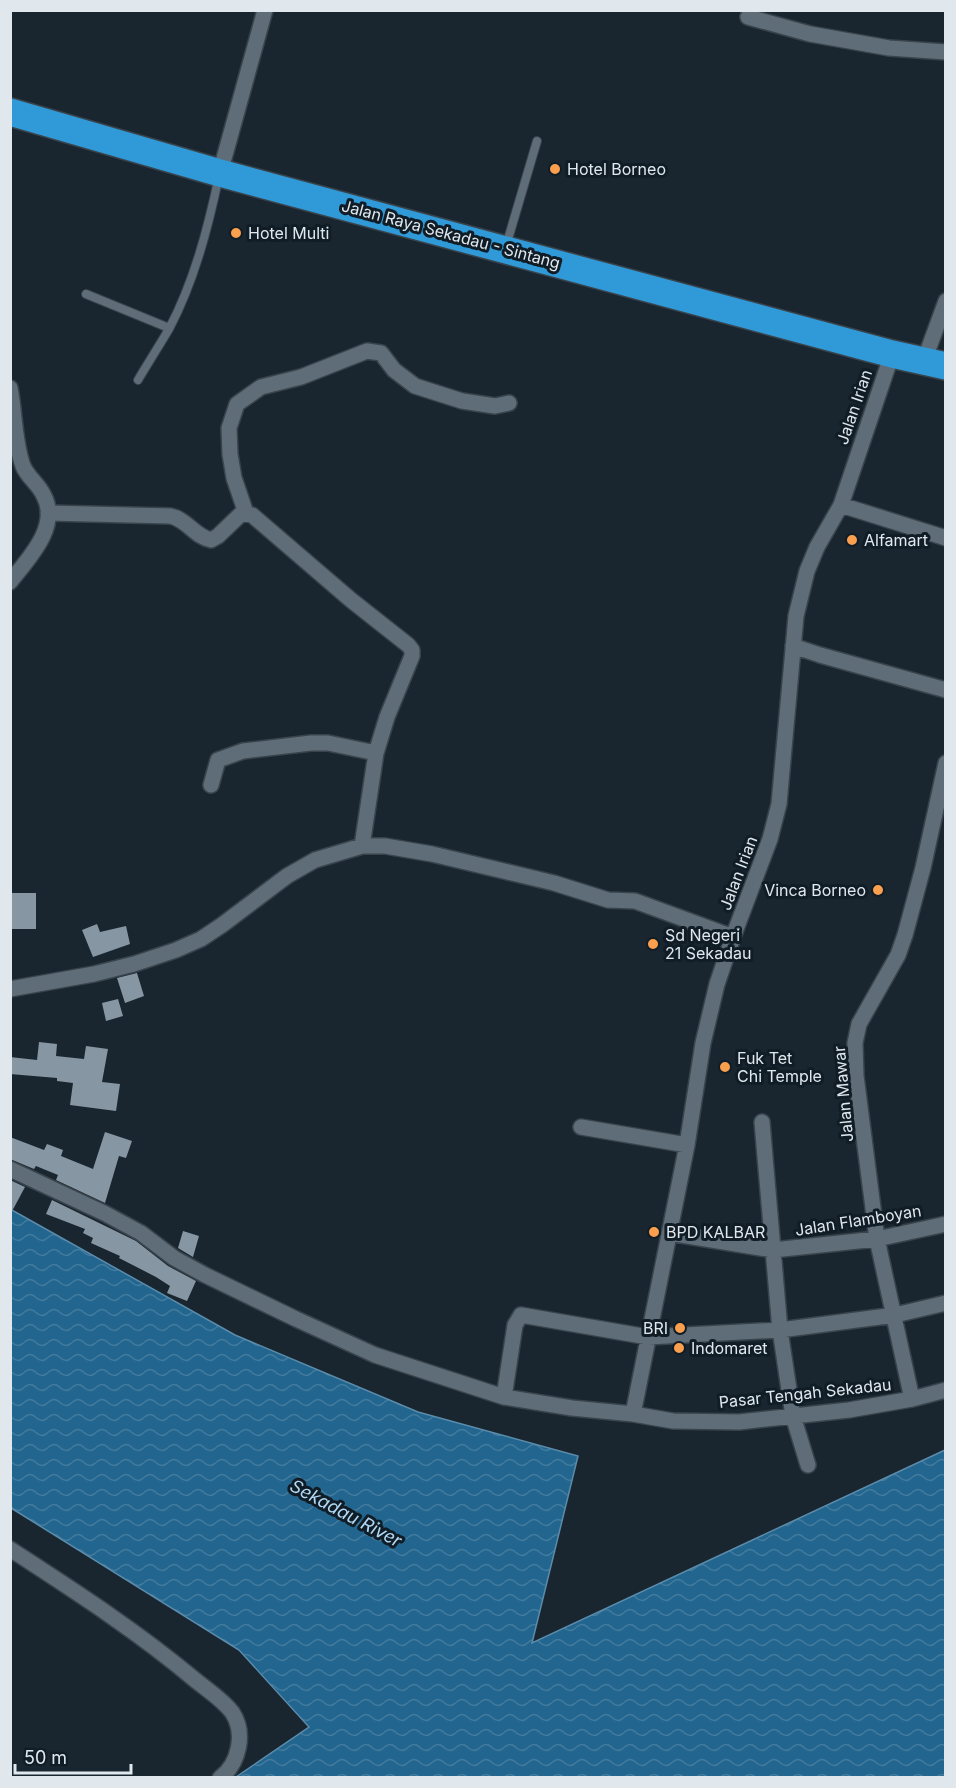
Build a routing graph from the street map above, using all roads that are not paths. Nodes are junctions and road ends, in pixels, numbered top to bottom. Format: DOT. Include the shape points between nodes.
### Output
graph roads {
  1 [pos="265,10"];
  2 [pos="748,17"];
  3 [pos="945,52"];
  4 [pos="10,112"];
  5 [pos="537,141"];
  6 [pos="220,173"];
  7 [pos="506,249"];
  8 [pos="86,294"];
  9 [pos="945,301"];
  10 [pos="169,327"];
  11 [pos="892,354"];
  12 [pos="935,363"];
  13 [pos="138,380"];
  14 [pos="10,388"];
  15 [pos="509,403"];
  16 [pos="841,506"];
  17 [pos="48,513"];
  18 [pos="246,513"];
  19 [pos="945,538"];
  20 [pos="10,582"];
  21 [pos="793,646"];
  22 [pos="945,690"];
  23 [pos="376,753"];
  24 [pos="945,763"];
  25 [pos="212,785"];
  26 [pos="362,846"];
  27 [pos="733,937"];
  28 [pos="10,989"];
  29 [pos="762,1122"];
  30 [pos="582,1127"];
  31 [pos="687,1145"];
  32 [pos="10,1169"];
  33 [pos="945,1224"];
  34 [pos="669,1233"];
  35 [pos="877,1239"];
  36 [pos="773,1251"];
  37 [pos="945,1303"];
  38 [pos="895,1315"];
  39 [pos="780,1330"];
  40 [pos="648,1337"];
  41 [pos="945,1390"];
  42 [pos="504,1397"];
  43 [pos="912,1399"];
  44 [pos="633,1414"];
  45 [pos="793,1416"];
  46 [pos="808,1465"];
  47 [pos="10,1549"];
  48 [pos="220,1778"];
  1 -- 6 [label="street"];
  2 -- 3 [label="street" via="810,34 888,48"];
  4 -- 6 [label="highway, Jalan Raya Sekadau - Sintang"];
  5 -- 7 [label="lane"];
  6 -- 7 [label="highway, Jalan Raya Sekadau - Sintang"];
  6 -- 10 [label="lane" via="207,229"];
  7 -- 11 [label="highway, Jalan Raya Sekadau - Sintang"];
  8 -- 10 [label="lane"];
  9 -- 12 [label="street"];
  10 -- 13 [label="lane"];
  11 -- 12 [label="highway, Jalan Raya Sekadau - Sintang"];
  11 -- 16 [label="street, Jalan Irian"];
  14 -- 17 [label="street" via="21,457 29,478 44,495"];
  15 -- 18 [label="street" via="495,406 462,401 415,386 394,370 381,353 368,351 302,378 261,387 237,404 230,428 234,478"];
  16 -- 19 [label="street"];
  16 -- 21 [label="street, Jalan Irian" via="807,572"];
  17 -- 18 [label="street" via="170,516 211,540"];
  17 -- 20 [label="street" via="42,540"];
  18 -- 23 [label="street" via="411,650"];
  21 -- 22 [label="street"];
  21 -- 27 [label="street, Jalan Irian" via="779,804"];
  23 -- 25 [label="street" via="320,743 243,751 218,760"];
  23 -- 26 [label="street"];
  24 -- 35 [label="street, Jalan Mawar" via="906,935 856,1031 856,1076"];
  26 -- 27 [label="street" via="432,854 608,900 635,901"];
  26 -- 28 [label="street" via="315,860 201,939 176,950 94,974"];
  27 -- 31 [label="street, Jalan Irian" via="703,1043"];
  29 -- 36 [label="street"];
  30 -- 31 [label="street"];
  31 -- 34 [label="street, Jalan Irian"];
  32 -- 42 [label="street, Pasar Tengah Sekadau" via="104,1213 141,1233 174,1258 296,1319 375,1355"];
  33 -- 35 [label="street, Jalan Flamboyan"];
  34 -- 36 [label="street, Jalan Flamboyan"];
  34 -- 40 [label="street, Jalan Irian"];
  35 -- 36 [label="street, Jalan Flamboyan"];
  35 -- 38 [label="street, Jalan Mawar"];
  36 -- 39 [label="street"];
  37 -- 38 [label="street"];
  38 -- 39 [label="street"];
  38 -- 43 [label="street, Jalan Mawar"];
  39 -- 40 [label="street"];
  39 -- 45 [label="street"];
  40 -- 42 [label="street" via="521,1315 515,1324"];
  40 -- 44 [label="street, Jalan Irian"];
  41 -- 43 [label="street, Pasar Tengah Sekadau"];
  42 -- 44 [label="street, Pasar Tengah Sekadau"];
  43 -- 45 [label="street, Pasar Tengah Sekadau"];
  44 -- 45 [label="street, Pasar Tengah Sekadau" via="673,1421 739,1422"];
  45 -- 46 [label="street"];
  47 -- 48 [label="street" via="178,1665 232,1713 239,1732 238,1751 229,1771"];
}
